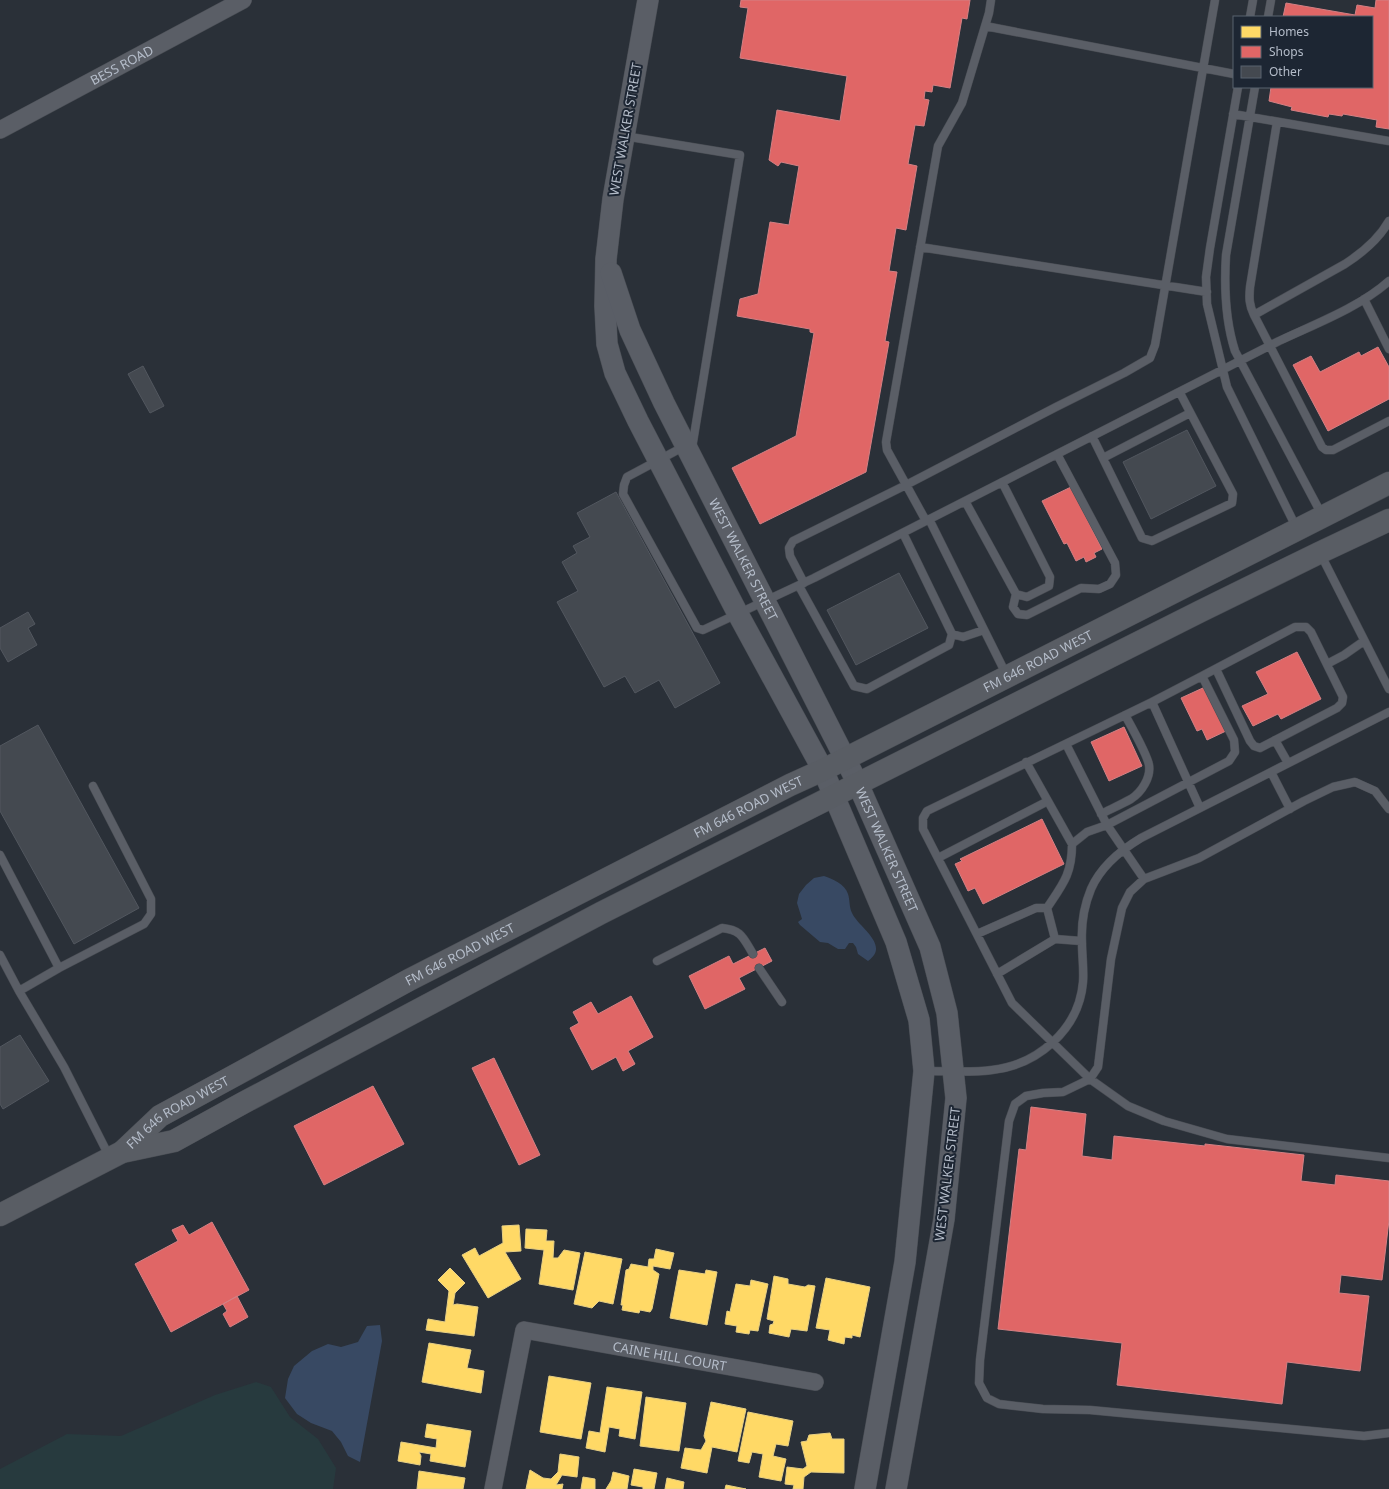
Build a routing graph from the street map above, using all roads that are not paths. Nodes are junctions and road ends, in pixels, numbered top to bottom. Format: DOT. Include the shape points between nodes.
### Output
graph roads {
  1 [pos="243,0"];
  2 [pos="648,0"];
  3 [pos="991,0"];
  4 [pos="1214,0"];
  5 [pos="1253,0"];
  6 [pos="1271,0"];
  7 [pos="1250,16"];
  8 [pos="1268,16"];
  9 [pos="985,26"];
  10 [pos="1202,68"];
  11 [pos="1233,74"];
  12 [pos="1238,88"];
  13 [pos="1255,88"];
  14 [pos="1233,114"];
  15 [pos="1250,117"];
  16 [pos="1277,122"];
  17 [pos="0,130"];
  18 [pos="624,136"];
  19 [pos="1389,142"];
  20 [pos="1389,221"];
  21 [pos="920,247"];
  22 [pos="606,259"];
  23 [pos="1389,281"];
  24 [pos="1165,285"];
  25 [pos="1207,292"];
  26 [pos="1364,299"];
  27 [pos="1254,315"];
  28 [pos="1270,346"];
  29 [pos="1389,350"];
  30 [pos="1241,361"];
  31 [pos="1223,370"];
  32 [pos="1180,392"];
  33 [pos="1190,413"];
  34 [pos="1389,421"];
  35 [pos="1092,436"];
  36 [pos="689,450"];
  37 [pos="1057,454"];
  38 [pos="1103,458"];
  39 [pos="658,460"];
  40 [pos="1002,482"];
  41 [pos="1389,483"];
  42 [pos="906,485"];
  43 [pos="965,501"];
  44 [pos="1322,516"];
  45 [pos="927,520"];
  46 [pos="1389,520"];
  47 [pos="1298,530"];
  48 [pos="903,533"];
  49 [pos="1319,553"];
  50 [pos="801,584"];
  51 [pos="1016,594"];
  52 [pos="766,601"];
  53 [pos="738,614"];
  54 [pos="984,630"];
  55 [pos="952,634"];
  56 [pos="1364,641"];
  57 [pos="1327,664"];
  58 [pos="1216,669"];
  59 [pos="1202,676"];
  60 [pos="1007,677"];
  61 [pos="1389,689"];
  62 [pos="1152,702"];
  63 [pos="1389,712"];
  64 [pos="1125,715"];
  65 [pos="1275,740"];
  66 [pos="1066,744"];
  67 [pos="845,759"];
  68 [pos="1026,762"];
  69 [pos="1288,763"];
  70 [pos="823,770"];
  71 [pos="1272,772"];
  72 [pos="1188,782"];
  73 [pos="858,784"];
  74 [pos="93,786"];
  75 [pos="835,796"];
  76 [pos="1048,801"];
  77 [pos="1200,808"];
  78 [pos="1290,809"];
  79 [pos="1389,809"];
  80 [pos="1101,814"];
  81 [pos="1107,825"];
  82 [pos="1072,844"];
  83 [pos="1123,849"];
  84 [pos="0,855"];
  85 [pos="938,858"];
  86 [pos="1144,880"];
  87 [pos="1047,908"];
  88 [pos="977,934"];
  89 [pos="1055,939"];
  90 [pos="1081,941"];
  91 [pos="753,954"];
  92 [pos="0,955"];
  93 [pos="657,961"];
  94 [pos="59,968"];
  95 [pos="760,968"];
  96 [pos="997,974"];
  97 [pos="18,991"];
  98 [pos="782,1002"];
  99 [pos="1054,1043"];
  100 [pos="953,1070"];
  101 [pos="924,1071"];
  102 [pos="1090,1079"];
  103 [pos="116,1155"];
  104 [pos="1389,1158"];
  105 [pos="0,1215"];
  106 [pos="815,1382"];
  107 [pos="1389,1433"];
  108 [pos="493,1489"];
  109 [pos="865,1489"];
  110 [pos="896,1489"];
  1 -- 17 [label="street, BESS ROAD"];
  2 -- 18 [label="street, WEST WALKER STREET"];
  3 -- 9 [label="lane"];
  4 -- 10 [label="lane"];
  5 -- 7 [label="lane"];
  6 -- 8 [label="lane"];
  9 -- 10 [label="lane"];
  9 -- 21 [label="lane" via="962,103 938,146"];
  10 -- 11 [label="lane"];
  10 -- 24 [label="lane"];
  12 -- 14 [label="lane"];
  13 -- 15 [label="lane"];
  14 -- 15 [label="lane"];
  14 -- 25 [label="lane" via="1210,248 1206,277"];
  15 -- 16 [label="lane"];
  15 -- 30 [label="lane" via="1224,278 1230,334"];
  16 -- 19 [label="lane"];
  16 -- 27 [label="lane" via="1249,299"];
  18 -- 22 [label="street, WEST WALKER STREET"];
  18 -- 36 [label="lane" via="740,155"];
  20 -- 27 [label="lane" via="1357,256"];
  21 -- 24 [label="lane"];
  21 -- 42 [label="lane" via="886,442 887,450"];
  22 -- 36 [label="street, WEST WALKER STREET" via="630,330"];
  22 -- 39 [label="street, WEST WALKER STREET" via="607,344 615,373"];
  23 -- 26 [label="lane"];
  24 -- 25 [label="lane"];
  24 -- 42 [label="lane" via="1155,345 1150,358"];
  25 -- 31 [label="lane" via="1207,304"];
  26 -- 28 [label="lane"];
  26 -- 29 [label="lane"];
  27 -- 28 [label="lane"];
  28 -- 30 [label="lane"];
  28 -- 34 [label="lane" via="1322,447 1326,450 1333,450"];
  30 -- 31 [label="lane"];
  30 -- 44 [label="lane"];
  31 -- 32 [label="lane"];
  31 -- 47 [label="lane" via="1227,387"];
  32 -- 33 [label="lane"];
  32 -- 35 [label="lane"];
  33 -- 38 [label="lane"];
  33 -- 38 [label="lane" via="1233,494 1232,503 1152,541 1142,538"];
  35 -- 37 [label="lane"];
  35 -- 38 [label="lane"];
  36 -- 39 [label="lane"];
  36 -- 52 [label="street, WEST WALKER STREET"];
  37 -- 40 [label="lane"];
  37 -- 51 [label="lane" via="1115,563 1116,575 1110,584 1099,589 1081,588 1027,615 1018,614 1013,607"];
  39 -- 53 [label="street, WEST WALKER STREET"];
  39 -- 53 [label="lane" via="627,477 623,494 697,628 703,630"];
  40 -- 43 [label="lane"];
  40 -- 51 [label="lane" via="1050,577 1049,586 1027,597"];
  41 -- 44 [label="main road, FM 646 ROAD WEST"];
  42 -- 45 [label="lane"];
  42 -- 50 [label="lane" via="793,541 789,548 790,556"];
  43 -- 45 [label="lane"];
  43 -- 51 [label="lane"];
  44 -- 47 [label="main road, FM 646 ROAD WEST"];
  45 -- 48 [label="lane"];
  45 -- 54 [label="lane"];
  46 -- 49 [label="main road, FM 646 ROAD WEST"];
  47 -- 60 [label="main road, FM 646 ROAD WEST"];
  48 -- 50 [label="lane"];
  48 -- 55 [label="lane"];
  49 -- 56 [label="lane"];
  49 -- 73 [label="main road, FM 646 ROAD WEST"];
  50 -- 52 [label="lane"];
  50 -- 55 [label="lane" via="854,686 867,688 949,645"];
  52 -- 53 [label="lane"];
  52 -- 67 [label="street, WEST WALKER STREET"];
  53 -- 70 [label="street, WEST WALKER STREET"];
  54 -- 55 [label="lane" via="963,638"];
  54 -- 60 [label="lane"];
  56 -- 57 [label="lane"];
  56 -- 61 [label="lane"];
  57 -- 58 [label="lane" via="1311,632 1306,627 1295,627"];
  57 -- 65 [label="lane" via="1343,697 1342,703"];
  58 -- 59 [label="lane"];
  58 -- 65 [label="lane" via="1254,746 1260,748"];
  59 -- 62 [label="lane"];
  59 -- 72 [label="lane" via="1234,740 1235,752 1229,760"];
  60 -- 67 [label="main road, FM 646 ROAD WEST"];
  62 -- 64 [label="lane"];
  62 -- 72 [label="lane"];
  63 -- 69 [label="lane"];
  64 -- 66 [label="lane"];
  64 -- 80 [label="lane" via="1146,757 1149,765 1148,774 1146,782 1132,798"];
  65 -- 69 [label="lane"];
  66 -- 68 [label="lane"];
  66 -- 80 [label="lane"];
  67 -- 70 [label="main road, FM 646 ROAD WEST"];
  67 -- 73 [label="street, WEST WALKER STREET"];
  68 -- 76 [label="lane"];
  68 -- 85 [label="lane" via="927,811 923,818 923,829"];
  69 -- 71 [label="lane"];
  70 -- 75 [label="street, WEST WALKER STREET"];
  70 -- 103 [label="main road, FM 646 ROAD WEST" via="409,980 160,1116"];
  71 -- 77 [label="lane"];
  71 -- 78 [label="lane"];
  72 -- 77 [label="lane"];
  72 -- 81 [label="lane"];
  73 -- 75 [label="main road, FM 646 ROAD WEST"];
  73 -- 100 [label="street, WEST WALKER STREET" via="930,947 947,1013"];
  74 -- 94 [label="lane" via="151,899 151,914 144,924"];
  75 -- 101 [label="street, WEST WALKER STREET" via="896,942 919,1020"];
  75 -- 103 [label="main road, FM 646 ROAD WEST" via="601,913 174,1141"];
  76 -- 82 [label="lane"];
  76 -- 85 [label="lane"];
  77 -- 83 [label="lane"];
  78 -- 79 [label="lane" via="1333,787 1355,782 1375,791"];
  78 -- 86 [label="lane" via="1199,858"];
  80 -- 81 [label="lane"];
  81 -- 82 [label="lane" via="1087,832"];
  81 -- 83 [label="lane"];
  82 -- 87 [label="lane" via="1069,870"];
  83 -- 86 [label="lane"];
  83 -- 90 [label="lane" via="1100,873 1092,888 1083,919"];
  84 -- 94 [label="lane"];
  85 -- 88 [label="lane"];
  86 -- 102 [label="lane" via="1130,892 1122,908 1111,960 1098,1067"];
  87 -- 88 [label="lane" via="1036,908"];
  87 -- 89 [label="lane"];
  88 -- 96 [label="lane"];
  89 -- 90 [label="lane"];
  89 -- 96 [label="lane"];
  90 -- 99 [label="lane" via="1083,983 1078,1005 1070,1022"];
  91 -- 93 [label="lane" via="733,929 722,928"];
  92 -- 97 [label="lane"];
  94 -- 97 [label="lane"];
  95 -- 98 [label="lane"];
  96 -- 99 [label="lane" via="1012,1003"];
  97 -- 103 [label="lane"];
  99 -- 100 [label="lane" via="1012,1066 992,1070"];
  99 -- 102 [label="lane"];
  100 -- 101 [label="lane"];
  100 -- 110 [label="street, WEST WALKER STREET" via="956,1098 944,1219"];
  101 -- 109 [label="street, WEST WALKER STREET" via="905,1262"];
  102 -- 104 [label="lane" via="1128,1106 1164,1121 1227,1138"];
  102 -- 107 [label="lane" via="1063,1092 1026,1096 1015,1104 1009,1121 980,1360 979,1383 987,1398 998,1404 1043,1409 1090,1410 1364,1436"];
  103 -- 105 [label="main road, FM 646 ROAD WEST"];
  106 -- 108 [label="street, CAINE HILL COURT" via="524,1330"];
}
